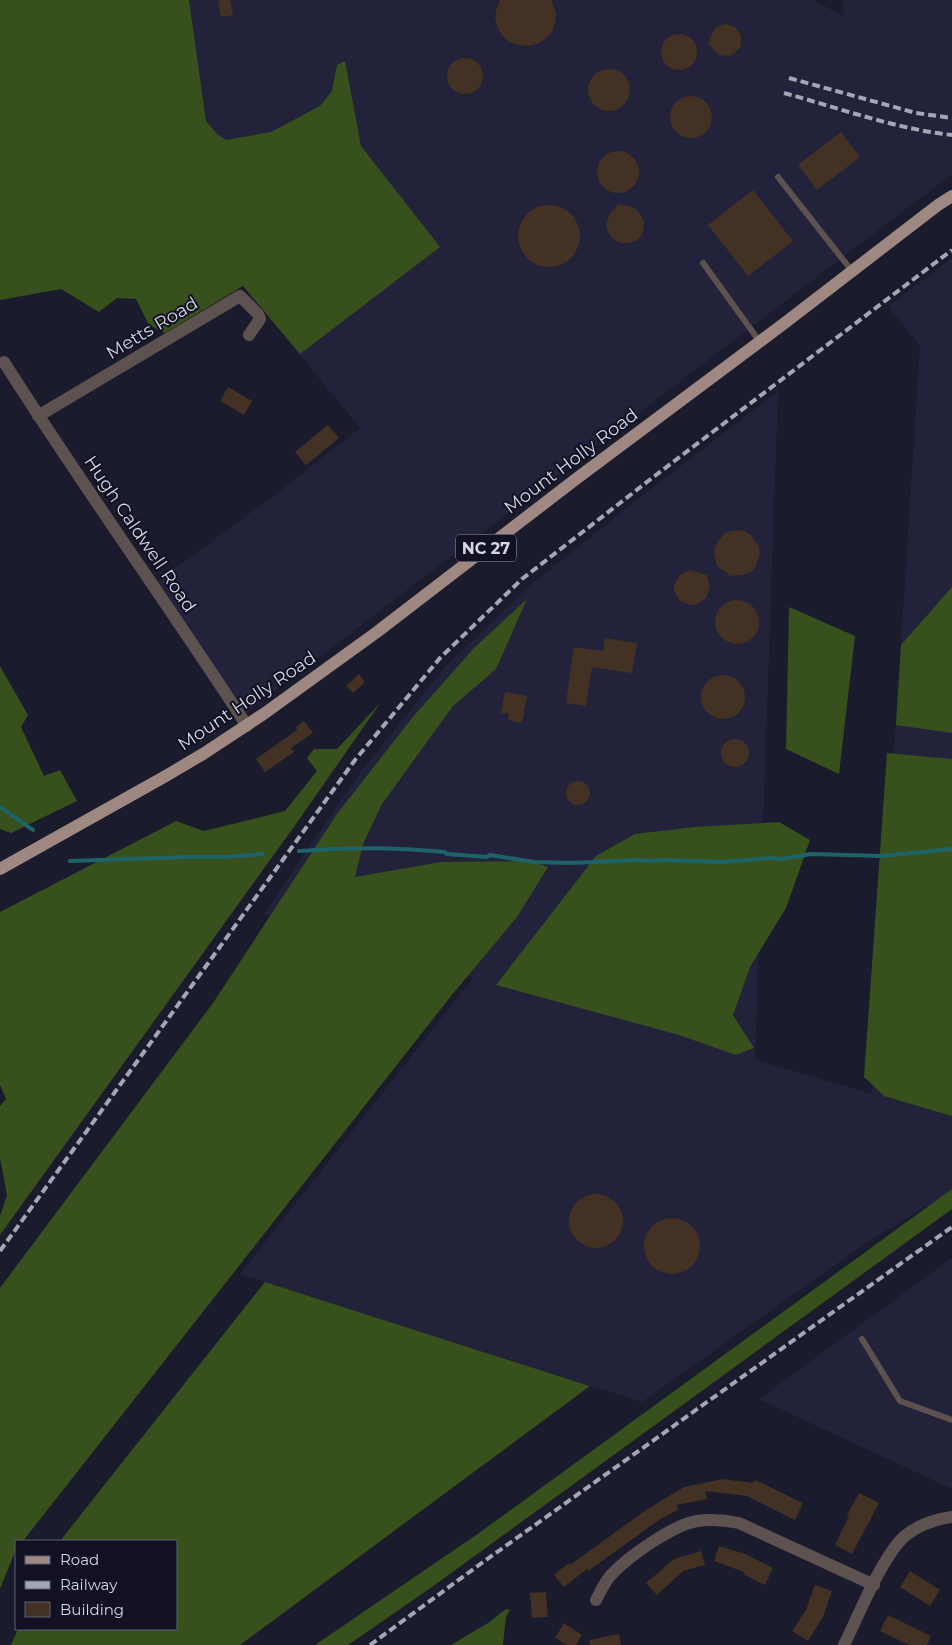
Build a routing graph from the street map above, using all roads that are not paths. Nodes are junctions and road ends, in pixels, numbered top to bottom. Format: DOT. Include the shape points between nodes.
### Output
graph roads {
  1 [pos="778,177"];
  2 [pos="952,196"];
  3 [pos="704,263"];
  4 [pos="852,271"];
  5 [pos="250,335"];
  6 [pos="760,342"];
  7 [pos="4,362"];
  8 [pos="38,416"];
  9 [pos="247,726"];
  10 [pos="0,869"];
  11 [pos="862,1339"];
  12 [pos="952,1420"];
  13 [pos="946,1518"];
  14 [pos="874,1585"];
  15 [pos="596,1600"];
  16 [pos="844,1645"];
  1 -- 4 [label="lane"];
  2 -- 4 [label="main road, Mount Holly Road / NC 27"];
  3 -- 6 [label="lane"];
  4 -- 6 [label="main road, Mount Holly Road / NC 27"];
  5 -- 8 [label="street, Metts Road" via="260,319 240,296"];
  6 -- 9 [label="main road, Mount Holly Road / NC 27" via="377,632"];
  7 -- 8 [label="street, Hugh Caldwell Road"];
  8 -- 9 [label="street, Hugh Caldwell Road"];
  9 -- 10 [label="main road, Mount Holly Road / NC 27" via="164,777"];
  11 -- 12 [label="lane" via="900,1401"];
  13 -- 14 [label="street" via="916,1528 901,1540"];
  14 -- 15 [label="street" via="740,1523 712,1520 681,1526 635,1555 613,1573"];
  14 -- 16 [label="street"];
}
